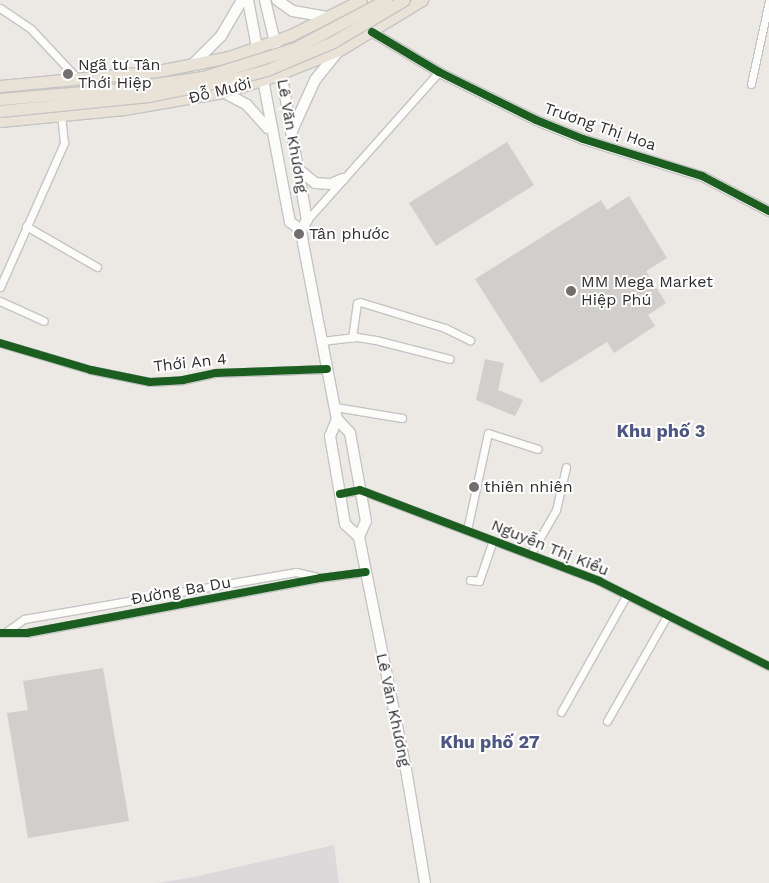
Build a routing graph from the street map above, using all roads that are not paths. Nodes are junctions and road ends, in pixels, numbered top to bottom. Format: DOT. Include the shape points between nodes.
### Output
graph roads {
  1 [pos="242,0"];
  2 [pos="248,0"];
  3 [pos="265,0"];
  4 [pos="278,0"];
  5 [pos="360,0"];
  6 [pos="386,0"];
  7 [pos="404,0"];
  8 [pos="422,0"];
  9 [pos="769,1"];
  10 [pos="0,8"];
  11 [pos="329,17"];
  12 [pos="297,32"];
  13 [pos="372,32"];
  14 [pos="275,41"];
  15 [pos="255,49"];
  16 [pos="341,49"];
  17 [pos="226,57"];
  18 [pos="308,63"];
  19 [pos="192,65"];
  20 [pos="438,72"];
  21 [pos="281,74"];
  22 [pos="78,79"];
  23 [pos="261,80"];
  24 [pos="751,84"];
  25 [pos="0,86"];
  26 [pos="229,91"];
  27 [pos="0,99"];
  28 [pos="0,111"];
  29 [pos="61,115"];
  30 [pos="0,121"];
  31 [pos="272,133"];
  32 [pos="291,134"];
  33 [pos="296,166"];
  34 [pos="343,179"];
  35 [pos="769,211"];
  36 [pos="307,220"];
  37 [pos="26,226"];
  38 [pos="300,230"];
  39 [pos="97,267"];
  40 [pos="0,287"];
  41 [pos="0,301"];
  42 [pos="44,321"];
  43 [pos="352,338"];
  44 [pos="470,340"];
  45 [pos="322,341"];
  46 [pos="0,343"];
  47 [pos="450,359"];
  48 [pos="327,369"];
  49 [pos="335,407"];
  50 [pos="402,418"];
  51 [pos="337,419"];
  52 [pos="538,449"];
  53 [pos="566,468"];
  54 [pos="360,490"];
  55 [pos="340,494"];
  56 [pos="467,530"];
  57 [pos="359,537"];
  58 [pos="493,540"];
  59 [pos="530,555"];
  60 [pos="366,572"];
  61 [pos="320,578"];
  62 [pos="470,580"];
  63 [pos="626,596"];
  64 [pos="137,600"];
  65 [pos="142,612"];
  66 [pos="667,616"];
  67 [pos="4,632"];
  68 [pos="769,666"];
  69 [pos="561,712"];
  70 [pos="607,721"];
  71 [pos="425,883"];
  1 -- 19 [label="main road" via="222,36"];
  2 -- 15 [label="main road, Lê Văn Khương"];
  3 -- 14 [label="main road, Lê Văn Khương"];
  4 -- 11 [label="main road" via="293,11"];
  5 -- 11 [label="highway, Đỗ Mười"];
  6 -- 27 [label="highway, bridge" via="295,48 203,77 120,89"];
  7 -- 28 [label="highway, bridge" via="333,42 295,60 237,78 148,96"];
  8 -- 13 [label="highway, Đỗ Mười"];
  9 -- 24 [label="street"];
  10 -- 22 [label="street" via="31,29"];
  11 -- 12 [label="highway, Đỗ Mười"];
  12 -- 14 [label="highway, Đỗ Mười"];
  12 -- 18 [label="highway"];
  13 -- 16 [label="highway, Đỗ Mười"];
  13 -- 20 [label="street, Trương Thị Hoa"];
  14 -- 15 [label="highway, Đỗ Mười"];
  14 -- 21 [label="main road, Lê Văn Khương"];
  15 -- 17 [label="highway, Đỗ Mười"];
  15 -- 23 [label="main road, Lê Văn Khương"];
  16 -- 18 [label="highway, Đỗ Mười"];
  16 -- 32 [label="main road" via="315,80"];
  17 -- 19 [label="highway, Đỗ Mười"];
  17 -- 26 [label="highway"];
  18 -- 21 [label="highway, Đỗ Mười"];
  19 -- 22 [label="highway, Đỗ Mười"];
  20 -- 34 [label="street"];
  20 -- 35 [label="street, Trương Thị Hoa" via="560,131 702,176"];
  21 -- 23 [label="highway, Đỗ Mười"];
  21 -- 32 [label="main road, Lê Văn Khương"];
  22 -- 25 [label="highway, Đỗ Mười"];
  23 -- 26 [label="highway, Đỗ Mười"];
  23 -- 31 [label="main road, Lê Văn Khương"];
  26 -- 29 [label="highway, Đỗ Mười" via="178,101"];
  26 -- 31 [label="main road" via="247,105"];
  29 -- 30 [label="highway, Đỗ Mười"];
  29 -- 37 [label="street" via="64,143"];
  31 -- 38 [label="main road, Lê Văn Khương" via="290,222"];
  32 -- 33 [label="main road, Lê Văn Khương"];
  33 -- 34 [label="main road" via="304,178 314,183 331,184"];
  33 -- 36 [label="main road, Lê Văn Khương"];
  34 -- 36 [label="street"];
  36 -- 38 [label="main road"];
  37 -- 39 [label="street"];
  37 -- 40 [label="street"];
  38 -- 45 [label="main road, Lê Văn Khương"];
  41 -- 42 [label="street"];
  43 -- 44 [label="street" via="360,302 446,328"];
  43 -- 45 [label="street"];
  43 -- 47 [label="street" via="376,340"];
  45 -- 48 [label="main road, Lê Văn Khương"];
  46 -- 48 [label="street, Thới An 4" via="91,370 150,382 182,380 216,372"];
  48 -- 49 [label="main road, Lê Văn Khương"];
  49 -- 50 [label="street"];
  49 -- 51 [label="main road, Lê Văn Khương"];
  51 -- 54 [label="main road, Lê Văn Khương" via="350,433"];
  51 -- 55 [label="main road, Lê Văn Khương" via="330,436"];
  52 -- 56 [label="street" via="488,433"];
  53 -- 59 [label="street" via="556,510"];
  54 -- 55 [label="street"];
  54 -- 56 [label="street, Nguyễn Thị Kiểu"];
  54 -- 57 [label="main road, Lê Văn Khương" via="366,521"];
  55 -- 57 [label="main road, Lê Văn Khương" via="345,524"];
  56 -- 58 [label="street, Nguyễn Thị Kiểu"];
  57 -- 60 [label="main road, Lê Văn Khương"];
  58 -- 59 [label="street, Nguyễn Thị Kiểu"];
  58 -- 62 [label="street" via="479,581"];
  59 -- 63 [label="street, Nguyễn Thị Kiểu" via="599,581"];
  60 -- 61 [label="street, Đường Ba Du"];
  60 -- 71 [label="main road, Lê Văn Khương"];
  61 -- 64 [label="street, Đường Ba Du" via="296,572"];
  61 -- 65 [label="street, Đường Ba Du"];
  63 -- 66 [label="street, Nguyễn Thị Kiểu"];
  63 -- 69 [label="street"];
  64 -- 65 [label="street"];
  64 -- 67 [label="street, Đường Ba Du" via="24,620"];
  65 -- 67 [label="street, Đường Ba Du" via="27,633"];
  66 -- 68 [label="street, Nguyễn Thị Kiểu"];
  66 -- 70 [label="street"];
}
